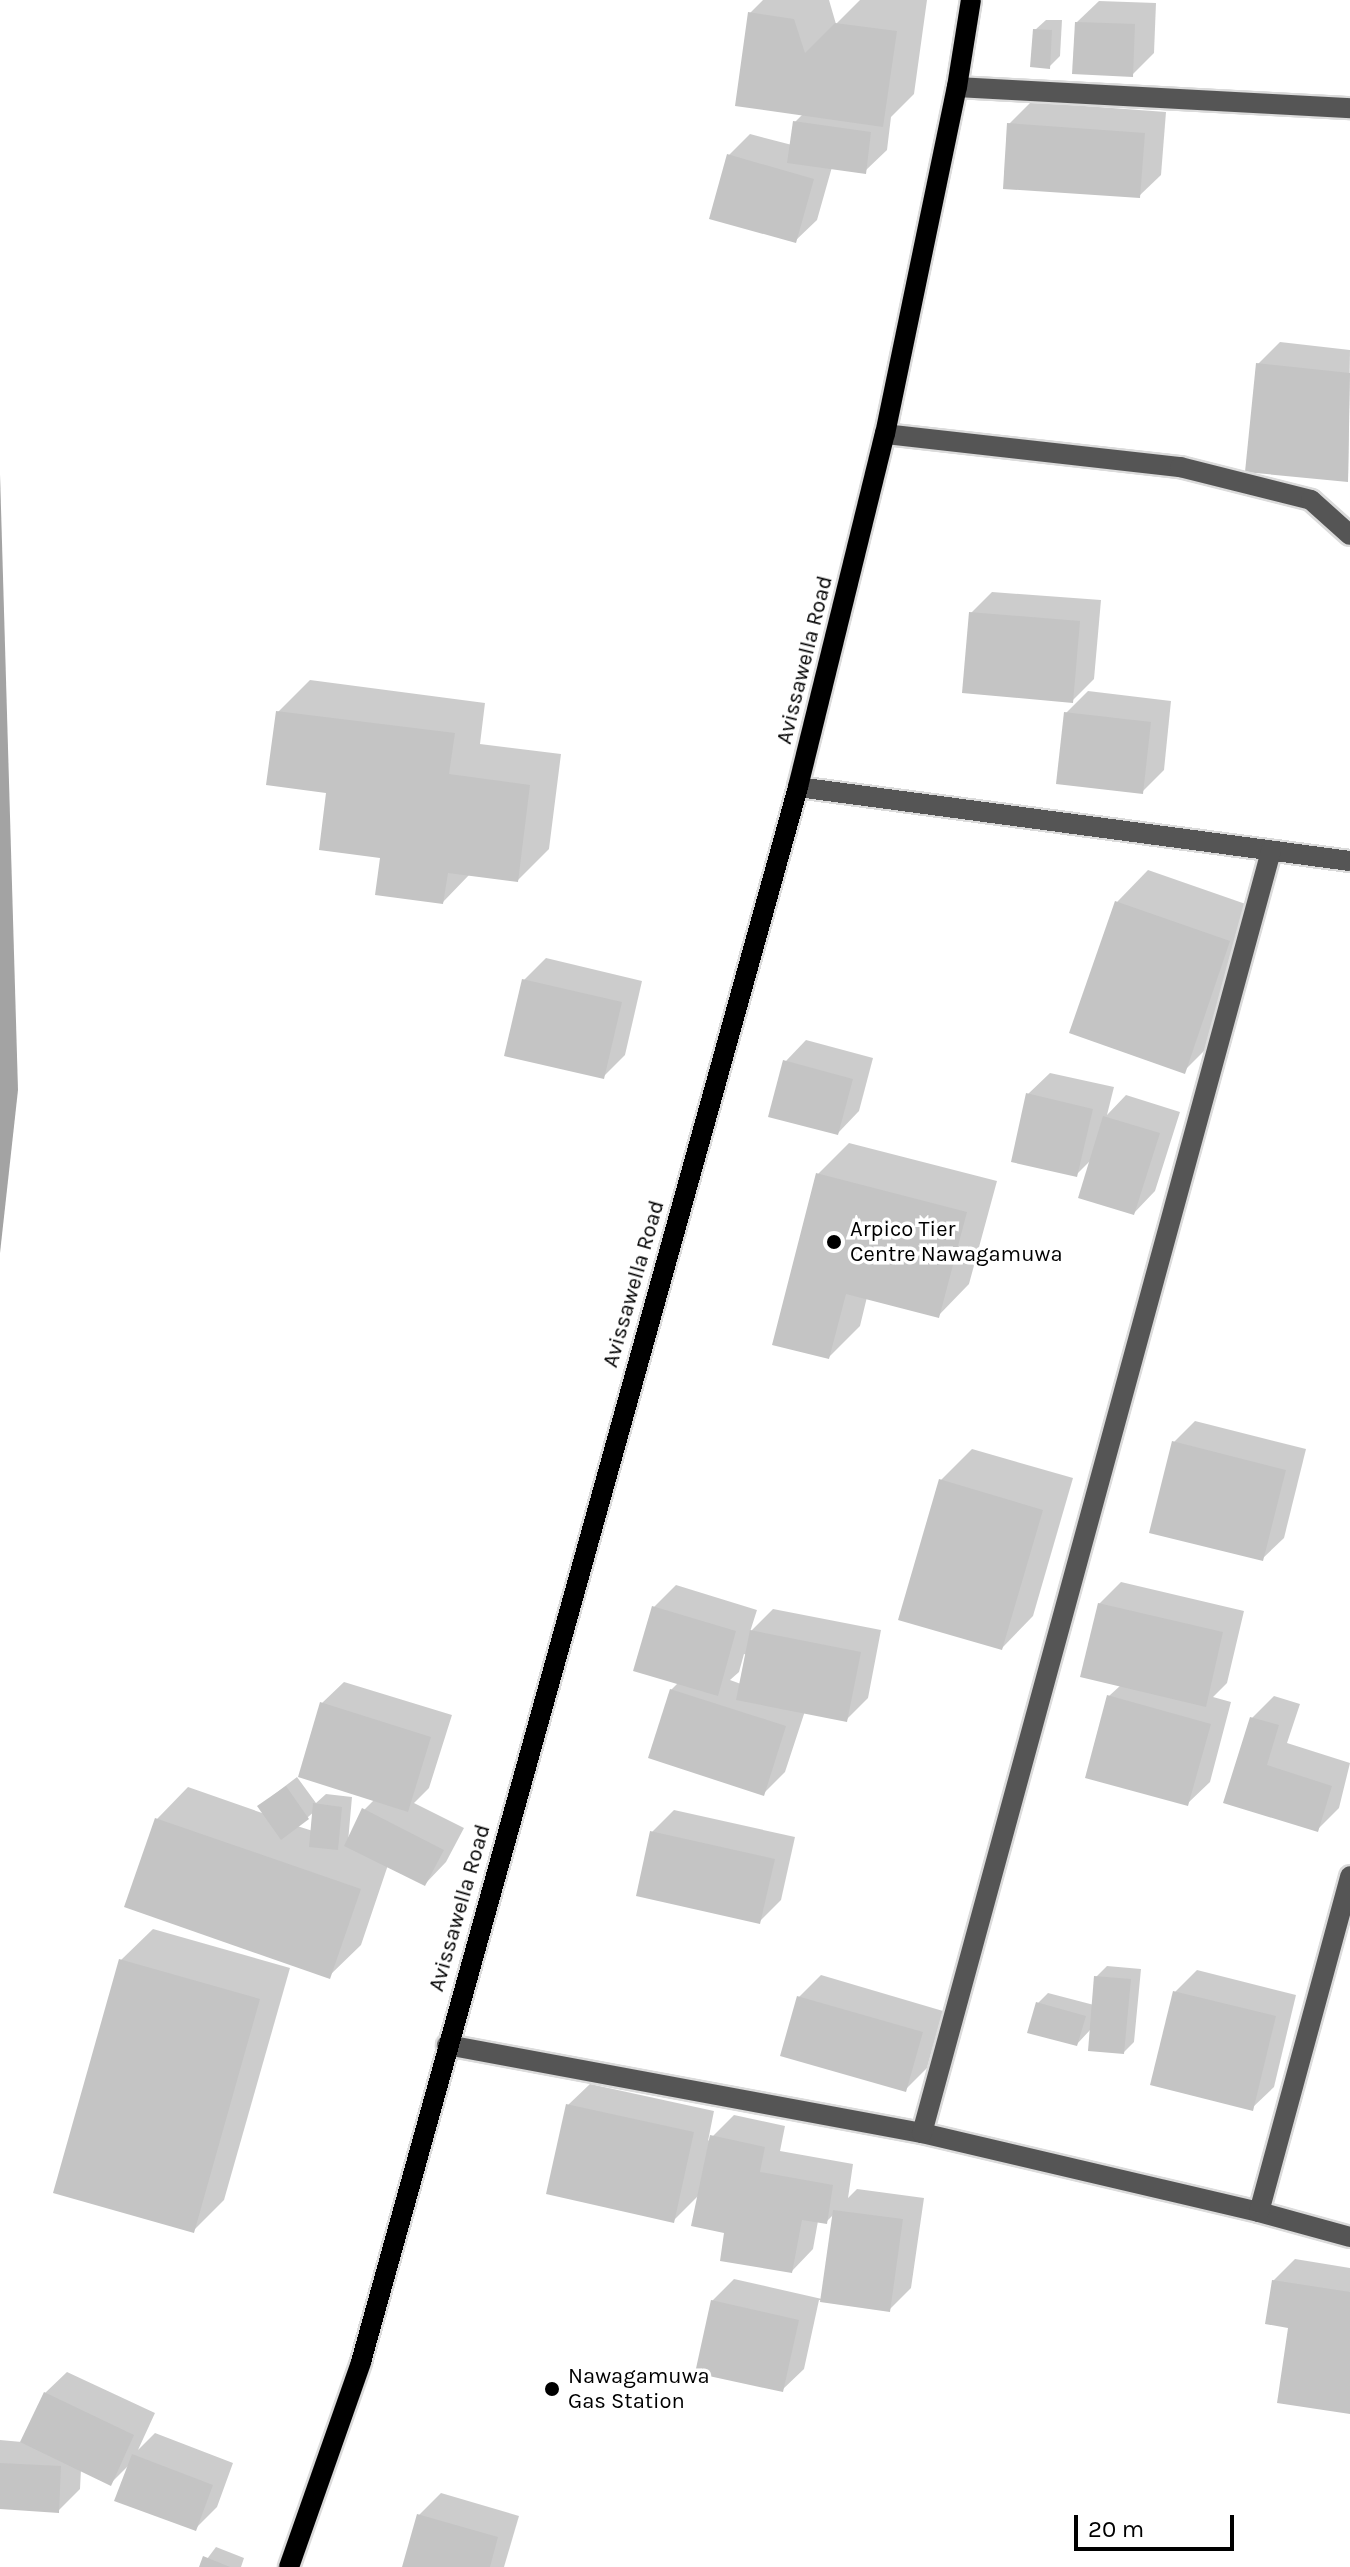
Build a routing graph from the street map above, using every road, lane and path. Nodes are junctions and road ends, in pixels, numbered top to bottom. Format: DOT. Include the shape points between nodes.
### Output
graph roads {
  1 [pos="971,0"];
  2 [pos="957,87"];
  3 [pos="1350,108"];
  4 [pos="885,434"];
  5 [pos="1349,534"];
  6 [pos="798,787"];
  7 [pos="1271,851"];
  8 [pos="1350,861"];
  9 [pos="1350,1876"];
  10 [pos="447,2045"];
  11 [pos="922,2133"];
  12 [pos="1259,2212"];
  13 [pos="1350,2237"];
  14 [pos="289,2567"];
  1 -- 2 [label="main road, Avissawella Road"];
  2 -- 3 [label="street"];
  2 -- 4 [label="main road, Avissawella Road"];
  4 -- 5 [label="street" via="1180,467 1311,500"];
  4 -- 6 [label="main road, Avissawella Road"];
  6 -- 7 [label="street"];
  6 -- 10 [label="main road, Avissawella Road"];
  7 -- 8 [label="street"];
  7 -- 11 [label="street"];
  9 -- 12 [label="street"];
  10 -- 11 [label="street"];
  10 -- 14 [label="main road, Avissawella Road" via="361,2362"];
  11 -- 12 [label="street"];
  12 -- 13 [label="street"];
}
